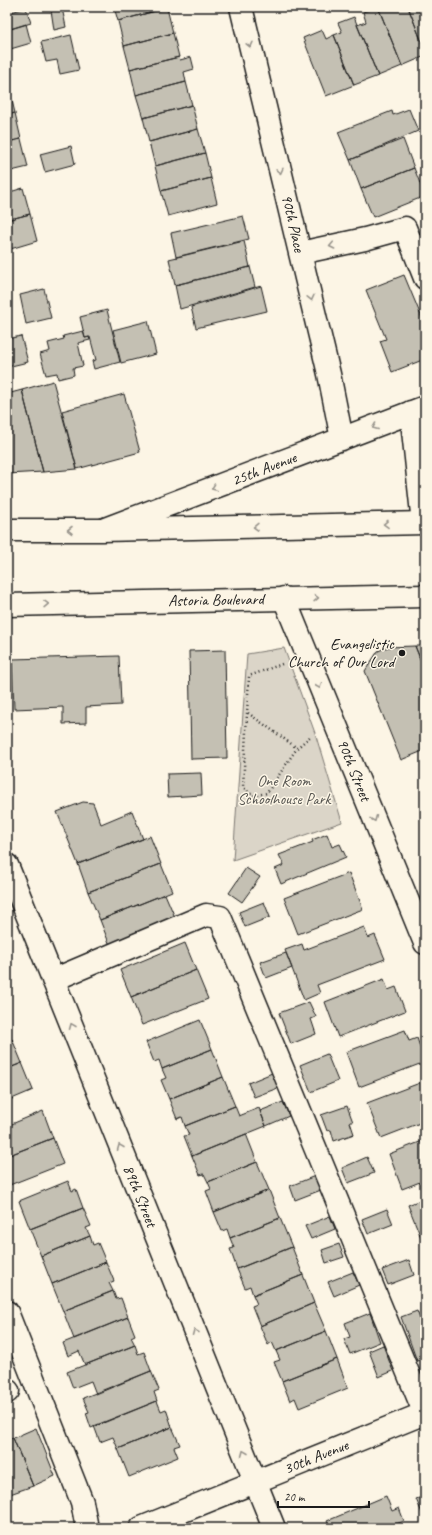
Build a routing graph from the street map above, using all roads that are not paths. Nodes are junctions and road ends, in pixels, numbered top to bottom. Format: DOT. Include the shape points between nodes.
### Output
graph roads {
  1 [pos="241,7"];
  2 [pos="300,253"];
  3 [pos="425,278"];
  4 [pos="418,410"];
  5 [pos="342,439"];
  6 [pos="424,523"];
  7 [pos="7,530"];
  8 [pos="102,530"];
  9 [pos="425,596"];
  10 [pos="284,598"];
  11 [pos="7,605"];
  12 [pos="7,865"];
  13 [pos="425,943"];
  14 [pos="53,980"];
  15 [pos="7,1312"];
  16 [pos="425,1413"];
  17 [pos="255,1482"];
  18 [pos="87,1528"];
  19 [pos="141,1528"];
  20 [pos="274,1528"];
  1 -- 2 [label="street, 90th Place, one-way"];
  3 -- 2 [label="street, one-way" via="405,228 365,240"];
  2 -- 5 [label="street, 90th Place, one-way"];
  4 -- 5 [label="street, 25th Avenue, one-way"];
  4 -- 6 [label="street"];
  5 -- 8 [label="street, 25th Avenue, one-way"];
  6 -- 8 [label="street, one-way"];
  8 -- 7 [label="street, one-way"];
  10 -- 9 [label="street, Astoria Boulevard, one-way"];
  11 -- 10 [label="street, Astoria Boulevard, one-way"];
  10 -- 13 [label="street, 90th Street, one-way"];
  12 -- 14 [label="street, 89th Street"];
  14 -- 16 [label="street" via="206,915 220,917"];
  17 -- 14 [label="street, 89th Street, one-way"];
  15 -- 18 [label="street" via="82,1502"];
  16 -- 17 [label="street, 30th Avenue"];
  17 -- 19 [label="street, 30th Avenue"];
  17 -- 20 [label="street, 89th Street"];
}
